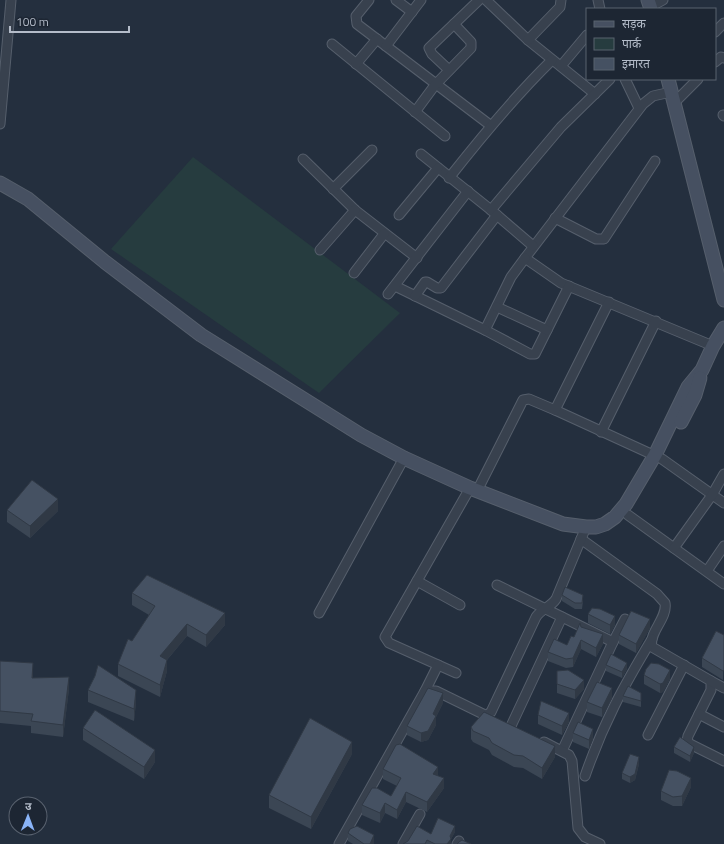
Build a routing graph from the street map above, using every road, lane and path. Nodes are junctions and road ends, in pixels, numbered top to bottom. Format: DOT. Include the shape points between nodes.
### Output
graph roads {
  1 [pos="11,0"];
  2 [pos="369,0"];
  3 [pos="396,0"];
  4 [pos="421,0"];
  5 [pos="479,0"];
  6 [pos="486,0"];
  7 [pos="553,0"];
  8 [pos="663,0"];
  9 [pos="561,3"];
  10 [pos="650,5"];
  11 [pos="412,12"];
  12 [pos="724,23"];
  13 [pos="454,24"];
  14 [pos="716,31"];
  15 [pos="586,36"];
  16 [pos="377,39"];
  17 [pos="528,40"];
  18 [pos="332,44"];
  19 [pos="386,46"];
  20 [pos="552,60"];
  21 [pos="356,64"];
  22 [pos="561,66"];
  23 [pos="449,70"];
  24 [pos="609,80"];
  25 [pos="625,80"];
  26 [pos="668,80"];
  27 [pos="697,80"];
  28 [pos="435,84"];
  29 [pos="595,94"];
  30 [pos="673,98"];
  31 [pos="639,108"];
  32 [pos="415,112"];
  33 [pos="0,124"];
  34 [pos="490,125"];
  35 [pos="445,136"];
  36 [pos="372,150"];
  37 [pos="421,154"];
  38 [pos="303,159"];
  39 [pos="655,161"];
  40 [pos="438,168"];
  41 [pos="449,178"];
  42 [pos="3,185"];
  43 [pos="334,189"];
  44 [pos="468,191"];
  45 [pos="355,210"];
  46 [pos="494,213"];
  47 [pos="399,215"];
  48 [pos="555,218"];
  49 [pos="384,234"];
  50 [pos="533,246"];
  51 [pos="320,250"];
  52 [pos="417,258"];
  53 [pos="525,258"];
  54 [pos="354,273"];
  55 [pos="394,286"];
  56 [pos="569,286"];
  57 [pos="388,294"];
  58 [pos="415,296"];
  59 [pos="724,300"];
  60 [pos="609,302"];
  61 [pos="497,307"];
  62 [pos="656,321"];
  63 [pos="724,328"];
  64 [pos="485,330"];
  65 [pos="547,330"];
  66 [pos="713,346"];
  67 [pos="555,410"];
  68 [pos="601,432"];
  69 [pos="658,457"];
  70 [pos="403,461"];
  71 [pos="724,474"];
  72 [pos="471,491"];
  73 [pos="712,495"];
  74 [pos="724,503"];
  75 [pos="628,515"];
  76 [pos="583,534"];
  77 [pos="724,546"];
  78 [pos="674,548"];
  79 [pos="707,571"];
  80 [pos="417,581"];
  81 [pos="724,584"];
  82 [pos="498,585"];
  83 [pos="460,605"];
  84 [pos="546,608"];
  85 [pos="319,613"];
  86 [pos="562,618"];
  87 [pos="625,619"];
  88 [pos="652,640"];
  89 [pos="614,642"];
  90 [pos="438,665"];
  91 [pos="684,665"];
  92 [pos="456,673"];
  93 [pos="711,681"];
  94 [pos="724,688"];
  95 [pos="425,691"];
  96 [pos="698,714"];
  97 [pos="487,715"];
  98 [pos="724,727"];
  99 [pos="648,736"];
  100 [pos="536,739"];
  101 [pos="562,751"];
  102 [pos="724,761"];
  103 [pos="585,776"];
  104 [pos="420,814"];
  105 [pos="339,844"];
  106 [pos="403,844"];
  107 [pos="600,844"];
  1 -- 33 [label="street"];
  2 -- 16 [label="street" via="355,20"];
  3 -- 11 [label="street"];
  4 -- 11 [label="street"];
  5 -- 13 [label="street"];
  6 -- 17 [label="street"];
  7 -- 9 [label="street"];
  8 -- 10 [label="street"];
  9 -- 17 [label="street"];
  11 -- 19 [label="street"];
  12 -- 14 [label="street"];
  13 -- 23 [label="street" via="472,45"];
  13 -- 23 [label="street" via="430,48 432,54"];
  15 -- 22 [label="street"];
  16 -- 19 [label="street"];
  16 -- 21 [label="street"];
  17 -- 20 [label="street"];
  18 -- 21 [label="street"];
  19 -- 28 [label="street"];
  20 -- 22 [label="street"];
  20 -- 34 [label="street"];
  21 -- 32 [label="street"];
  22 -- 29 [label="street"];
  23 -- 28 [label="street"];
  24 -- 29 [label="street"];
  25 -- 31 [label="street"];
  26 -- 30 [label="main road"];
  27 -- 30 [label="street"];
  28 -- 32 [label="street"];
  28 -- 34 [label="street"];
  29 -- 46 [label="street" via="561,128"];
  30 -- 31 [label="street" via="653,96"];
  30 -- 59 [label="main road"];
  31 -- 48 [label="street"];
  32 -- 35 [label="street"];
  34 -- 41 [label="street"];
  36 -- 43 [label="street"];
  37 -- 40 [label="street"];
  38 -- 43 [label="street"];
  39 -- 48 [label="street" via="604,240 596,239"];
  40 -- 41 [label="street"];
  40 -- 47 [label="street"];
  41 -- 44 [label="street"];
  42 -- 70 [label="main road" via="18,201 89,254 176,327 357,441"];
  43 -- 45 [label="street"];
  44 -- 46 [label="street"];
  44 -- 52 [label="street"];
  45 -- 49 [label="street"];
  45 -- 51 [label="street"];
  46 -- 50 [label="street"];
  46 -- 58 [label="street" via="441,288 425,282"];
  48 -- 50 [label="street"];
  49 -- 52 [label="street"];
  49 -- 54 [label="street"];
  50 -- 53 [label="street"];
  52 -- 55 [label="street"];
  53 -- 56 [label="street"];
  53 -- 61 [label="street" via="511,277"];
  55 -- 57 [label="street"];
  55 -- 58 [label="street"];
  56 -- 60 [label="street"];
  56 -- 65 [label="street"];
  58 -- 64 [label="street"];
  60 -- 62 [label="street"];
  60 -- 67 [label="street"];
  61 -- 64 [label="street"];
  61 -- 65 [label="street"];
  62 -- 66 [label="street"];
  62 -- 68 [label="street"];
  63 -- 66 [label="main road"];
  64 -- 65 [label="street" via="533,354 537,352"];
  66 -- 69 [label="main road" via="702,370 695,395"];
  67 -- 68 [label="street"];
  67 -- 72 [label="street" via="529,399 523,400"];
  68 -- 69 [label="street"];
  69 -- 73 [label="street"];
  69 -- 75 [label="main road" via="637,503"];
  69 -- 76 [label="main road" via="614,517"];
  70 -- 72 [label="main road"];
  70 -- 85 [label="street"];
  71 -- 73 [label="street"];
  72 -- 76 [label="main road" via="535,522 564,532"];
  72 -- 80 [label="street"];
  73 -- 74 [label="street"];
  73 -- 78 [label="street"];
  75 -- 76 [label="main road" via="608,530"];
  75 -- 78 [label="street"];
  76 -- 84 [label="street" via="556,599"];
  76 -- 88 [label="street" via="662,598 666,606"];
  77 -- 79 [label="street"];
  78 -- 79 [label="street"];
  79 -- 81 [label="street"];
  80 -- 83 [label="street"];
  80 -- 90 [label="street" via="387,633 386,640"];
  82 -- 84 [label="street"];
  84 -- 86 [label="street"];
  84 -- 97 [label="street" via="536,617 491,712"];
  86 -- 89 [label="street"];
  86 -- 97 [label="street" via="508,725"];
  87 -- 89 [label="street"];
  88 -- 91 [label="street" via="652,647"];
  88 -- 103 [label="street" via="606,720"];
  89 -- 101 [label="street"];
  90 -- 92 [label="street"];
  90 -- 95 [label="street"];
  91 -- 93 [label="street"];
  91 -- 99 [label="street"];
  93 -- 94 [label="street"];
  93 -- 96 [label="street" via="711,690"];
  95 -- 97 [label="street" via="436,691"];
  95 -- 105 [label="street"];
  96 -- 98 [label="street"];
  96 -- 102 [label="street" via="687,741"];
  100 -- 101 [label="street"];
  101 -- 107 [label="street" via="569,755 572,761 578,828 585,837"];
  104 -- 106 [label="street"];
}
